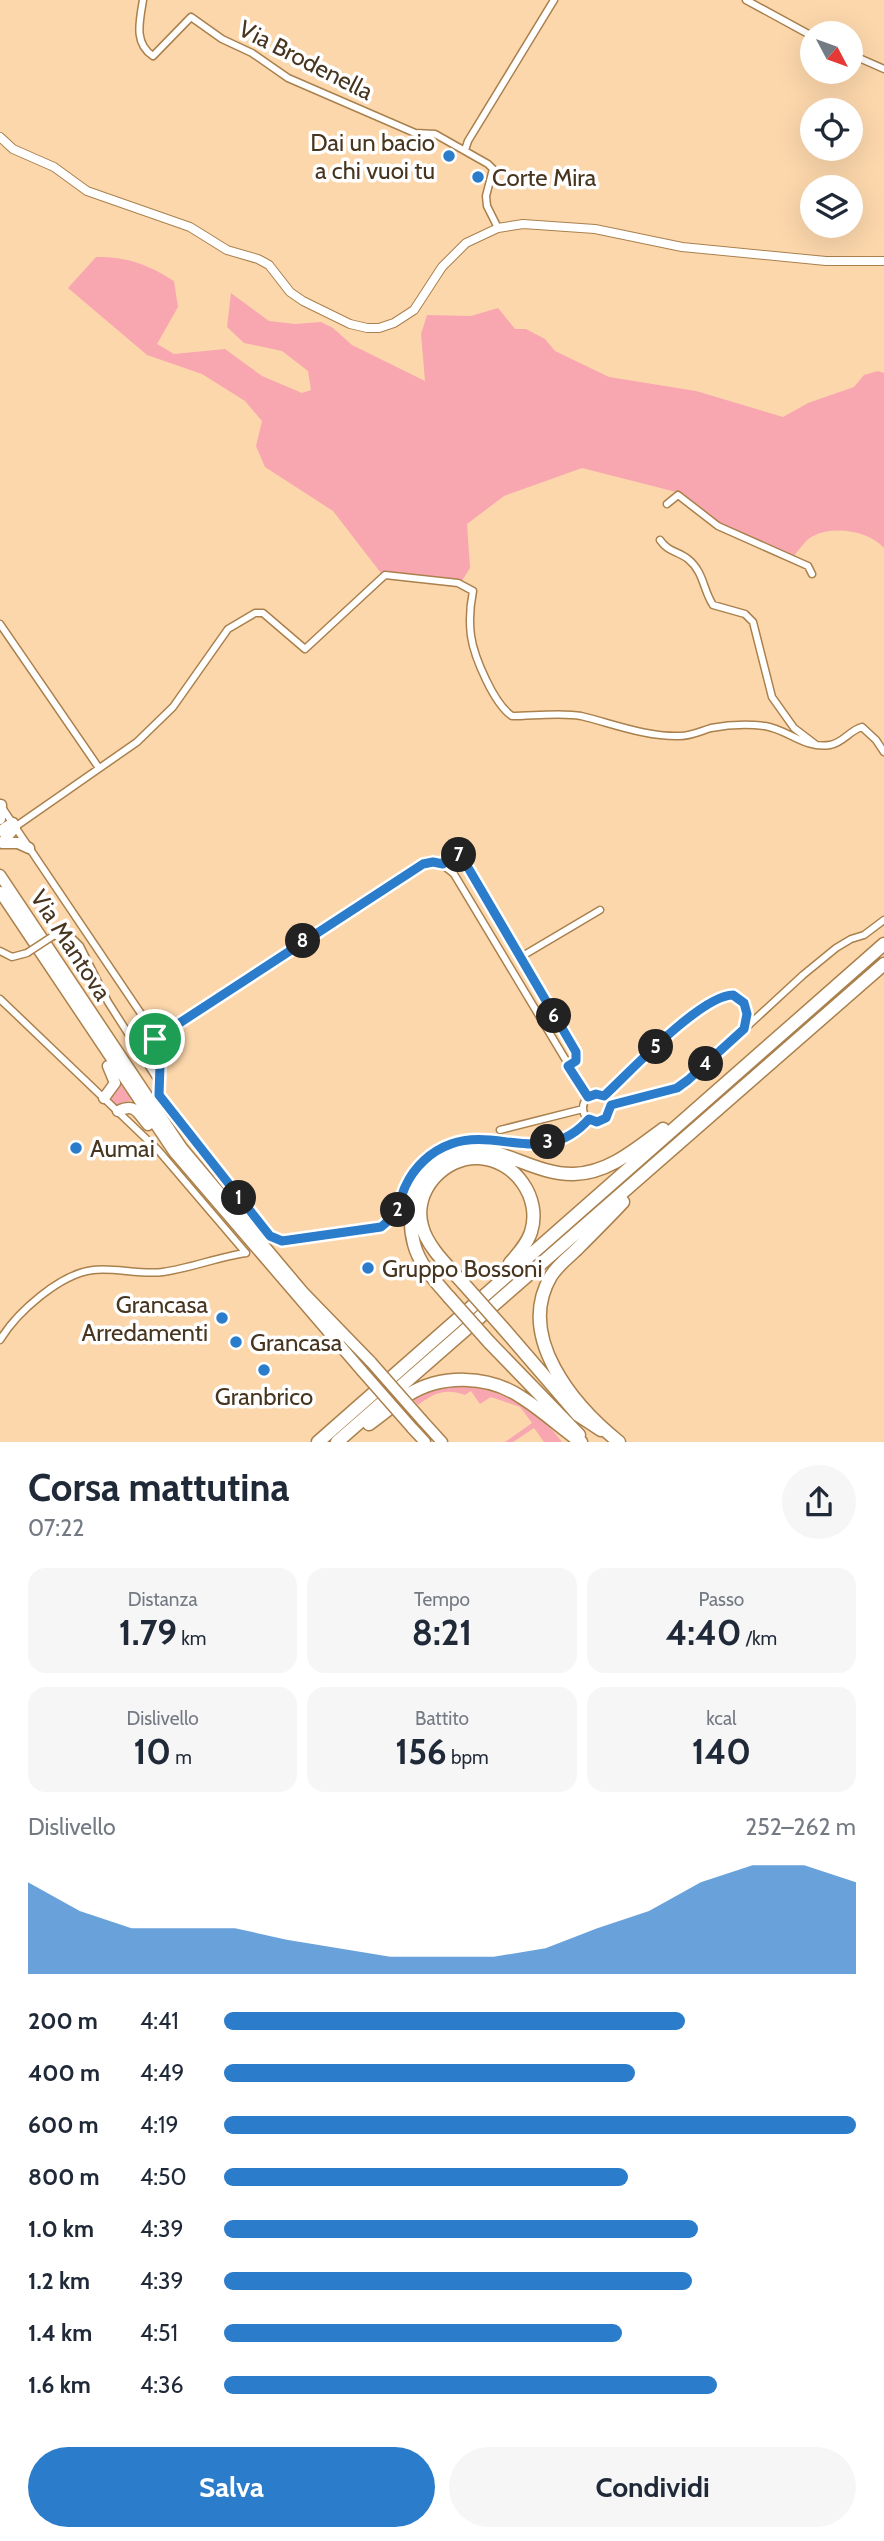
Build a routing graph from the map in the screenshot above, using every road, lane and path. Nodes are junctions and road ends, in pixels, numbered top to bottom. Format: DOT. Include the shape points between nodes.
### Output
graph roads {
  1 [pos="143,0"];
  2 [pos="554,0"];
  3 [pos="746,0"];
  4 [pos="800,29"];
  5 [pos="863,60"];
  6 [pos="884,69"];
  7 [pos="0,137"];
  8 [pos="465,150"];
  9 [pos="498,228"];
  10 [pos="884,261"];
  11 [pos="667,504"];
  12 [pos="660,540"];
  13 [pos="812,573"];
  14 [pos="0,624"];
  15 [pos="817,746"];
  16 [pos="884,750"];
  17 [pos="99,768"];
  18 [pos="0,805"];
  19 [pos="0,820"];
  20 [pos="14,825"];
  21 [pos="0,831"];
  22 [pos="1,844"];
  23 [pos="29,848"];
  24 [pos="443,864"];
  25 [pos="0,875"];
  26 [pos="0,892"];
  27 [pos="600,910"];
  28 [pos="884,920"];
  29 [pos="884,944"];
  30 [pos="0,951"];
  31 [pos="519,958"];
  32 [pos="884,964"];
  33 [pos="0,999"];
  34 [pos="90,1029"];
  35 [pos="744,1029"];
  36 [pos="155,1039"];
  37 [pos="130,1040"];
  38 [pos="144,1061"];
  39 [pos="568,1066"];
  40 [pos="160,1069"];
  41 [pos="742,1070"];
  42 [pos="159,1082"];
  43 [pos="604,1096"];
  44 [pos="588,1097"];
  45 [pos="104,1098"];
  46 [pos="611,1105"];
  47 [pos="583,1109"];
  48 [pos="118,1111"];
  49 [pos="589,1119"];
  50 [pos="500,1130"];
  51 [pos="687,1137"];
  52 [pos="174,1152"];
  53 [pos="456,1320"];
  54 [pos="0,1340"];
  55 [pos="615,1439"];
  56 [pos="318,1442"];
  57 [pos="340,1442"];
  58 [pos="425,1442"];
  59 [pos="442,1442"];
  60 [pos="583,1442"];
  1 -- 8 [label="street, Via Brodenella" via="140,40 153,56 191,17 288,78 415,133 435,134"];
  2 -- 8 [label="street"];
  3 -- 4 [label="street"];
  5 -- 6 [label="street"];
  7 -- 9 [label="street" via="87,191 190,227 227,250 258,259 303,301 367,328 407,316 455,252"];
  8 -- 9 [label="street, Via Brodenella" via="493,169 486,196"];
  9 -- 10 [label="street" via="523,224 595,229 682,247 826,261"];
  11 -- 13 [label="street" via="678,495 718,526 808,566"];
  12 -- 15 [label="street" via="668,550 690,560 713,605 745,614 753,622 772,697 794,728"];
  14 -- 17 [label="street"];
  15 -- 16 [label="street" via="838,742 862,727"];
  15 -- 17 [label="street" via="761,726 711,728 682,736 650,734 579,715 512,716 503,710 473,646 471,588 391,574 305,649 264,613 255,613 228,629 173,707 137,742"];
  17 -- 20 [label="street"];
  18 -- 19 [label="highway"];
  18 -- 20 [label="street"];
  20 -- 21 [label="highway"];
  20 -- 22 [label="highway"];
  20 -- 23 [label="street"];
  22 -- 23 [label="highway" via="18,842"];
  23 -- 36 [label="street"];
  24 -- 31 [label="street" via="456,852 463,859"];
  24 -- 36 [label="street" via="423,864"];
  24 -- 39 [label="street" via="454,874"];
  25 -- 59 [label="highway, Via Mantova, bridge" via="182,1148 303,1292"];
  26 -- 34 [label="highway, Via Mantova"];
  27 -- 31 [label="street"];
  28 -- 35 [label="street" via="836,948"];
  29 -- 41 [label="highway"];
  30 -- 37 [label="street, bridge" via="12,957 52,936 69,936 80,946"];
  31 -- 39 [label="street" via="576,1052 576,1061"];
  32 -- 51 [label="highway"];
  33 -- 45 [label="street"];
  34 -- 45 [label="highway" via="114,1076 112,1089"];
  34 -- 52 [label="highway, Via Mantova"];
  35 -- 43 [label="street" via="744,1003 733,995 719,998 685,1020"];
  35 -- 46 [label="street" via="677,1088"];
  36 -- 37 [label="street" via="142,1047"];
  36 -- 40 [label="street"];
  37 -- 38 [label="street"];
  38 -- 40 [label="street"];
  38 -- 42 [label="street"];
  39 -- 44 [label="street"];
  40 -- 42 [label="street"];
  41 -- 53 [label="highway"];
  41 -- 60 [label="highway, bridge" via="636,1149 602,1168 560,1173 479,1149 442,1160 426,1173 417,1190 412,1213 414,1245 430,1276"];
  42 -- 49 [label="street" via="159,1095 270,1236 282,1241 381,1227 393,1218 416,1168 452,1143 548,1142 570,1135"];
  43 -- 44 [label="street"];
  43 -- 46 [label="street"];
  44 -- 47 [label="street"];
  45 -- 48 [label="street"];
  46 -- 49 [label="street" via="602,1121"];
  47 -- 49 [label="street"];
  47 -- 50 [label="street"];
  48 -- 52 [label="highway" via="132,1108"];
  48 -- 54 [label="street" via="158,1150 246,1253 161,1272 93,1270 73,1276 26,1308"];
  51 -- 55 [label="highway" via="557,1268 542,1303 542,1339 552,1365"];
  51 -- 57 [label="highway"];
  52 -- 58 [label="highway, Via Mantova, bridge"];
  53 -- 55 [label="highway, bridge" via="519,1253 533,1221 522,1181 506,1167 481,1158 462,1159 431,1181 422,1203 421,1225 427,1239 463,1283 503,1328 580,1417"];
  53 -- 56 [label="highway"];
  57 -- 60 [label="highway" via="420,1389 464,1380 509,1390"];
}
